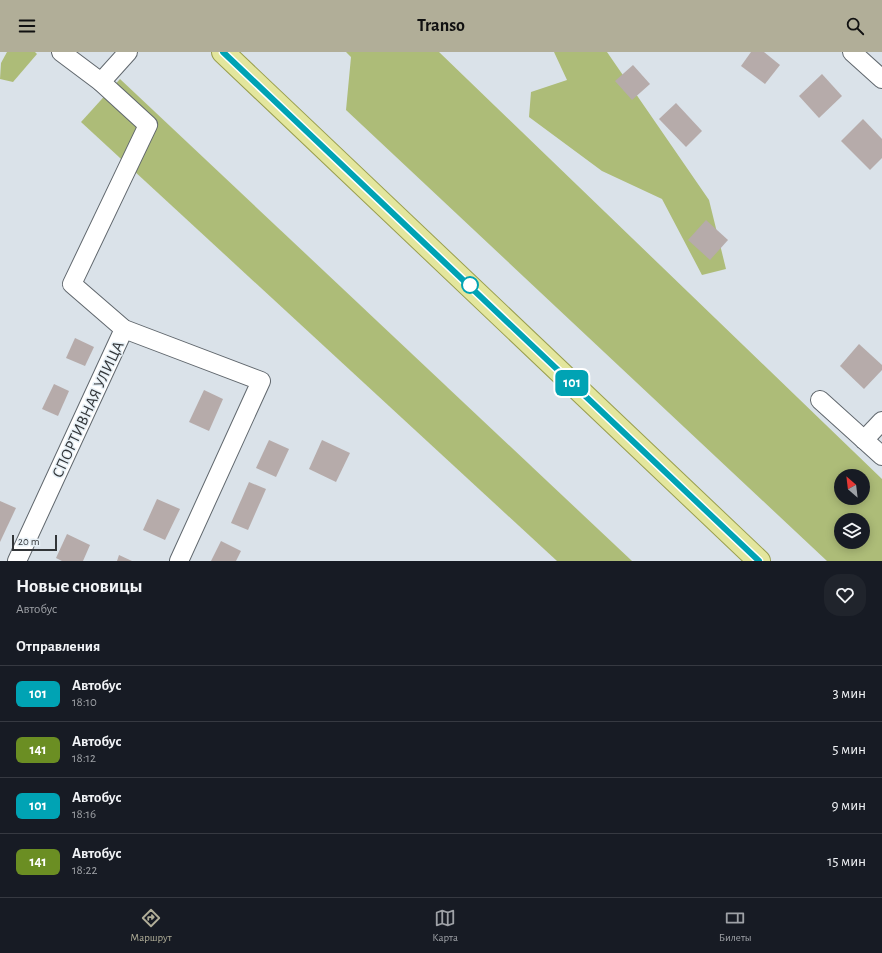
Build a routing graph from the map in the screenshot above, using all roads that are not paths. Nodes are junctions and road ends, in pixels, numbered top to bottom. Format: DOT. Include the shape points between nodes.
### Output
graph roads {
  1 [pos="61,52"];
  2 [pos="128,52"];
  3 [pos="223,52"];
  4 [pos="852,52"];
  5 [pos="882,79"];
  6 [pos="102,82"];
  7 [pos="124,329"];
  8 [pos="820,400"];
  9 [pos="882,421"];
  10 [pos="864,440"];
  11 [pos="882,456"];
  12 [pos="17,561"];
  13 [pos="180,561"];
  14 [pos="759,561"];
  1 -- 6 [label="street"];
  2 -- 6 [label="street"];
  3 -- 14 [label="main road"];
  4 -- 5 [label="street"];
  6 -- 7 [label="street" via="148,125 72,284"];
  7 -- 12 [label="street, СПОРТИВНАЯ УЛИЦА"];
  7 -- 13 [label="street, СПОРТИВНАЯ УЛИЦА" via="261,381"];
  8 -- 10 [label="street"];
  9 -- 10 [label="street"];
  10 -- 11 [label="street"];
}
